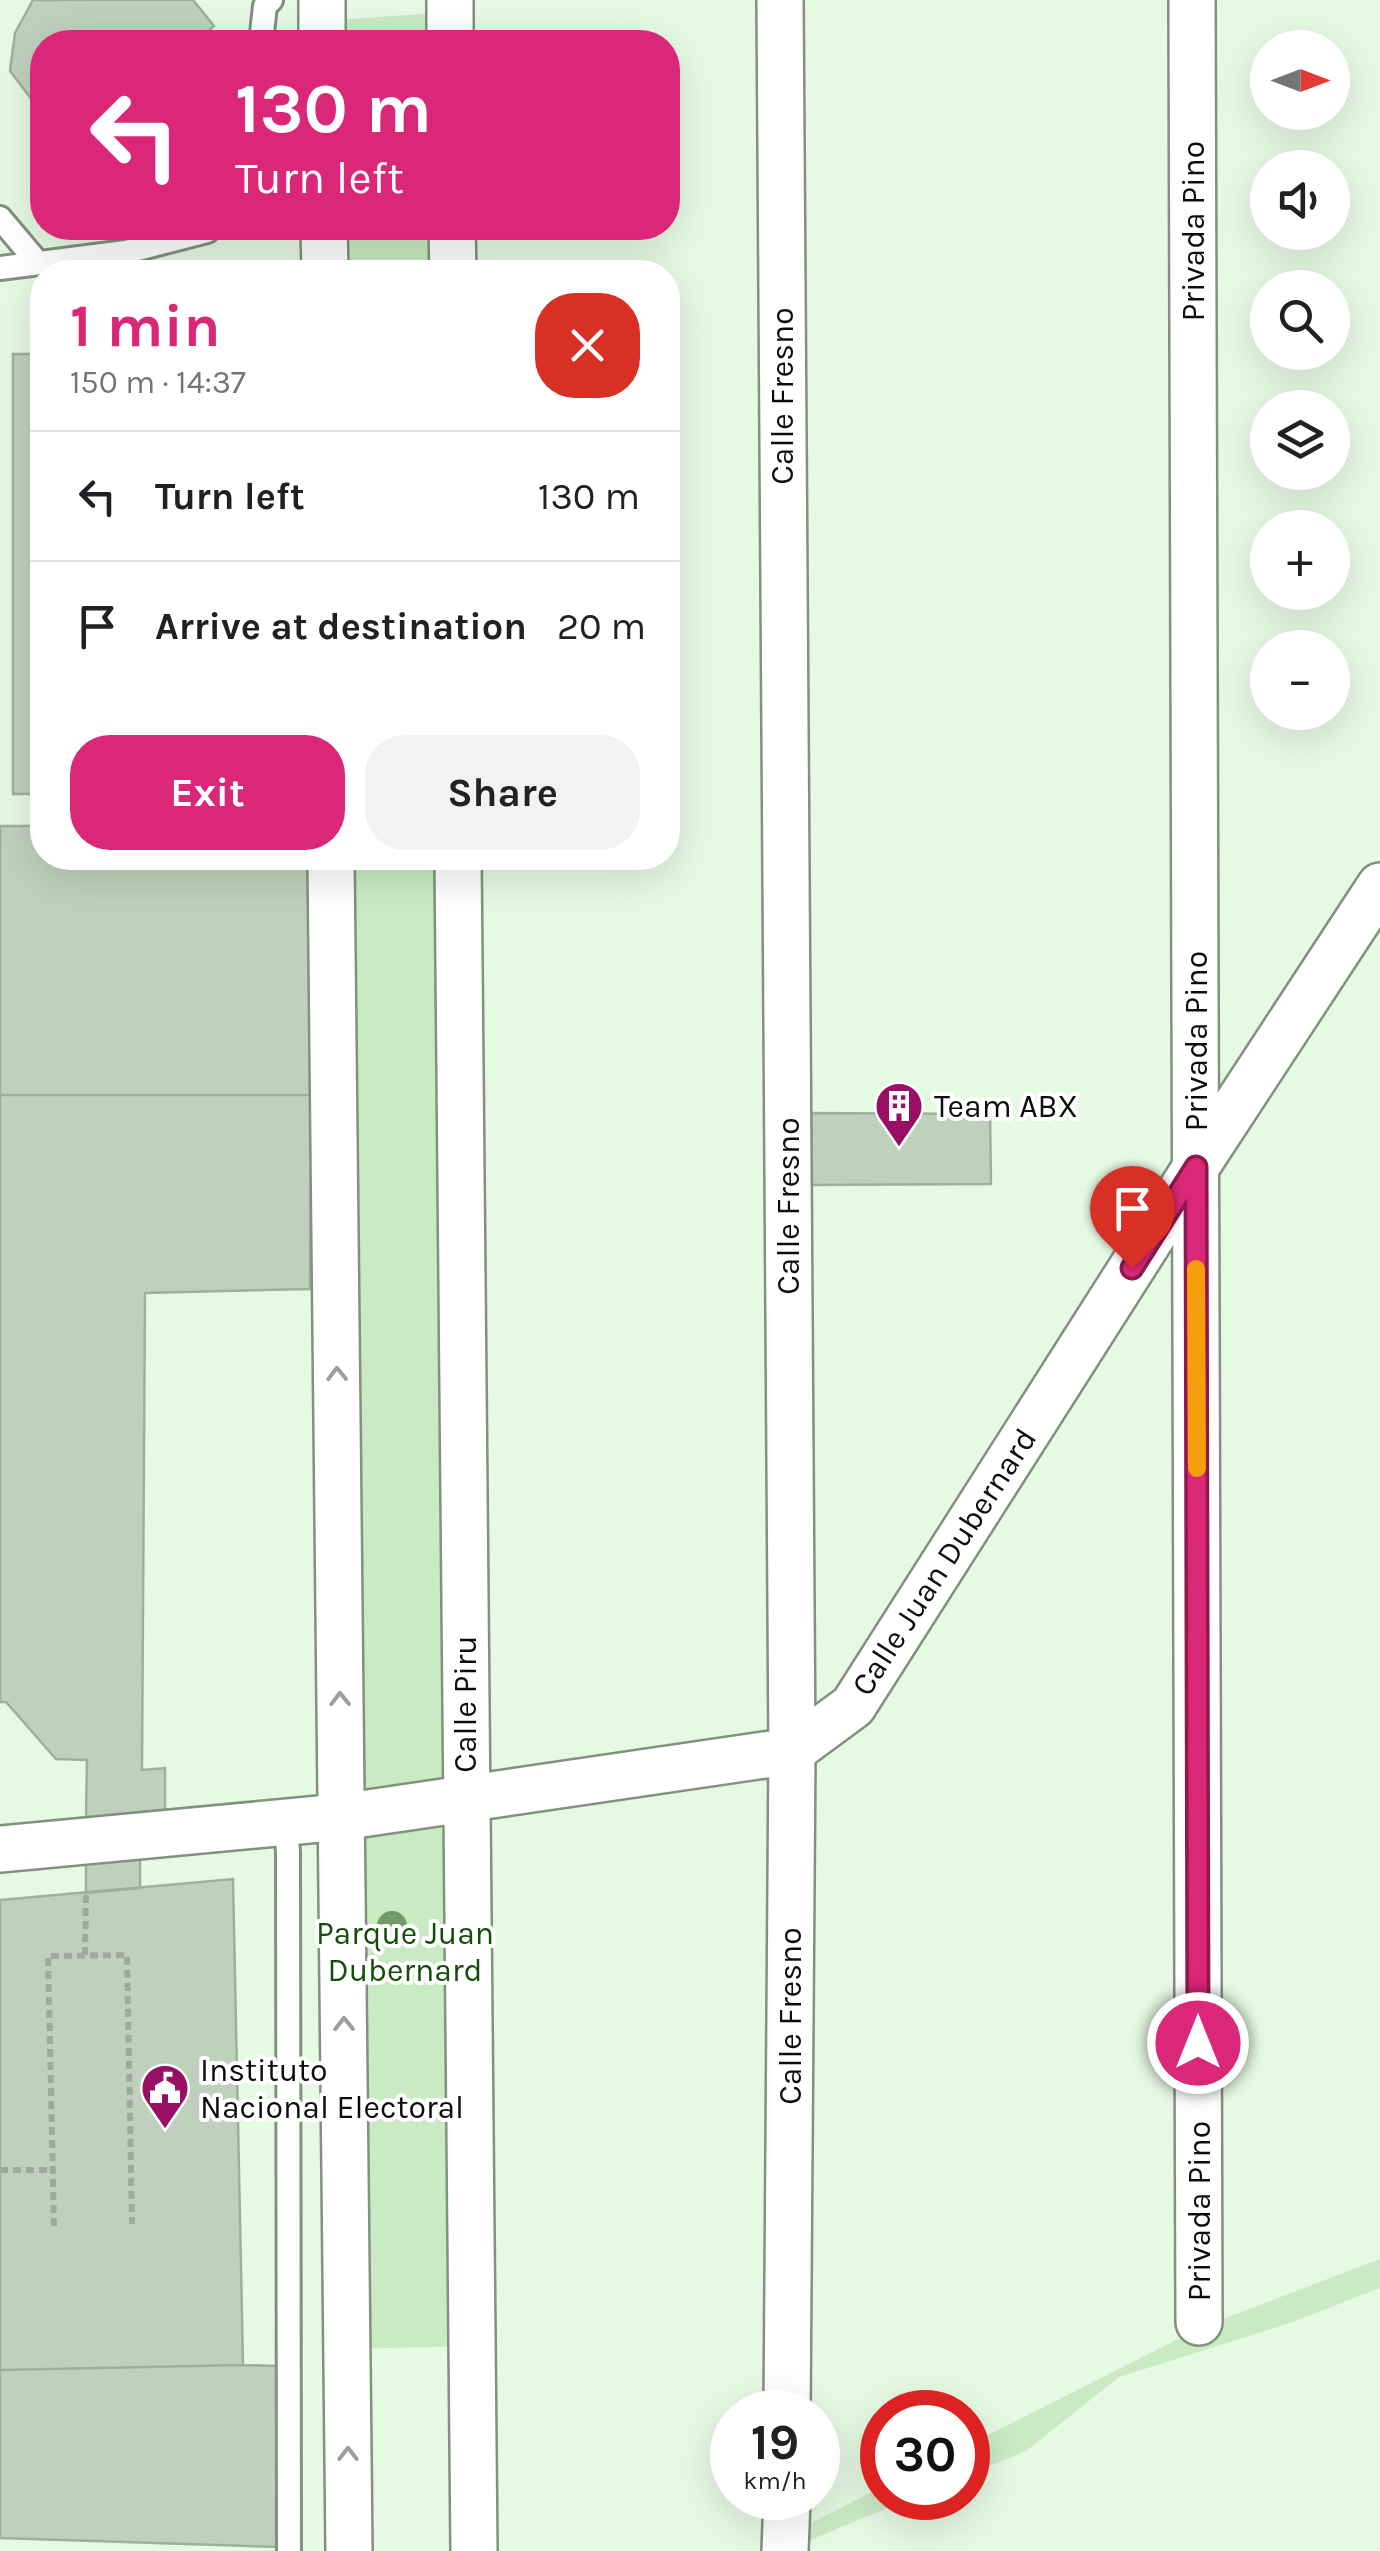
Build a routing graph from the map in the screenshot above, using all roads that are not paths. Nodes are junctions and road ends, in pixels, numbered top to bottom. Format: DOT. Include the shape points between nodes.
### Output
graph roads {
  1 [pos="271,0"];
  2 [pos="322,0"];
  3 [pos="450,0"];
  4 [pos="780,0"];
  5 [pos="1192,0"];
  6 [pos="262,30"];
  7 [pos="322,30"];
  8 [pos="450,30"];
  9 [pos="0,218"];
  10 [pos="175,240"];
  11 [pos="35,260"];
  12 [pos="62,260"];
  13 [pos="30,264"];
  14 [pos="0,268"];
  15 [pos="331,870"];
  16 [pos="458,870"];
  17 [pos="1380,886"];
  18 [pos="1196,1167"];
  19 [pos="792,1752"];
  20 [pos="466,1799"];
  21 [pos="341,1817"];
  22 [pos="284,1822"];
  23 [pos="0,1849"];
  24 [pos="1199,2322"];
  25 [pos="788,2390"];
  26 [pos="288,2551"];
  27 [pos="348,2551"];
  28 [pos="474,2551"];
  1 -- 6 [label="lane"];
  2 -- 7 [label="street"];
  3 -- 8 [label="street"];
  4 -- 19 [label="street, Calle Fresno"];
  5 -- 18 [label="street, Privada Pino"];
  9 -- 11 [label="lane"];
  10 -- 12 [label="lane"];
  13 -- 14 [label="lane"];
  21 -- 15 [label="street, one-way"];
  16 -- 20 [label="street, Calle Piru"];
  17 -- 18 [label="street, Calle Juan Dubernard"];
  18 -- 19 [label="street, Calle Juan Dubernard" via="853,1706"];
  18 -- 24 [label="street, Privada Pino"];
  19 -- 20 [label="street, Calle Juan Dubernard"];
  19 -- 25 [label="street, Calle Fresno"];
  20 -- 21 [label="street, Calle Juan Dubernard"];
  20 -- 28 [label="street, Calle Piru"];
  21 -- 22 [label="street, Calle Juan Dubernard"];
  27 -- 21 [label="street, one-way"];
  22 -- 23 [label="street, Calle Juan Dubernard"];
  22 -- 26 [label="lane"];
}
